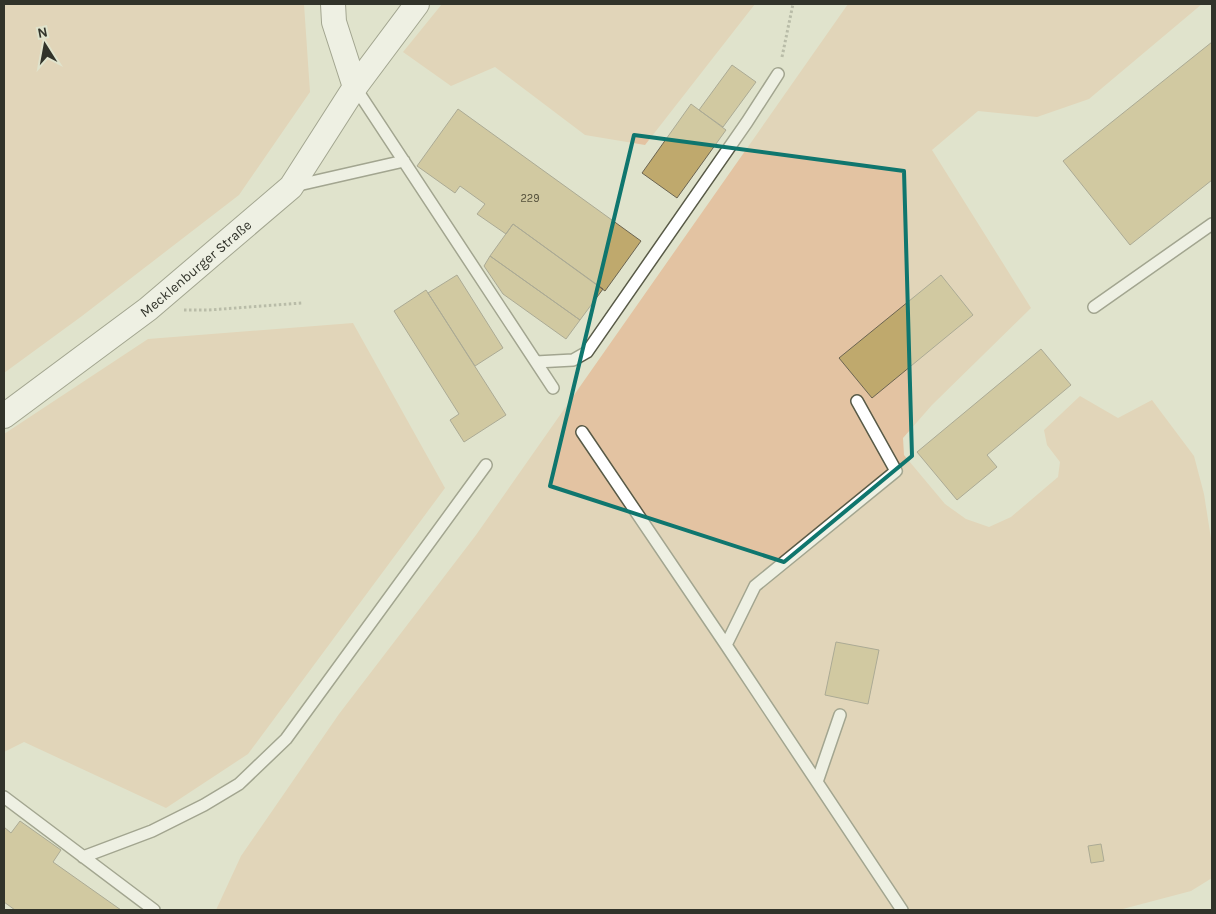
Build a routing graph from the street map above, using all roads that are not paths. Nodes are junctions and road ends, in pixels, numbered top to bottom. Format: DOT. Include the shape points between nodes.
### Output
graph roads {
  1 [pos="333,4"];
  2 [pos="417,4"];
  3 [pos="778,74"];
  4 [pos="355,87"];
  5 [pos="404,161"];
  6 [pos="291,187"];
  7 [pos="1212,224"];
  8 [pos="1094,307"];
  9 [pos="536,362"];
  10 [pos="553,388"];
  11 [pos="858,402"];
  12 [pos="4,416"];
  13 [pos="582,432"];
  14 [pos="486,465"];
  15 [pos="726,645"];
  16 [pos="840,715"];
  17 [pos="817,782"];
  18 [pos="4,797"];
  19 [pos="83,857"];
  20 [pos="154,910"];
  21 [pos="902,910"];
  1 -- 4 [label="street" via="334,22"];
  2 -- 4 [label="street, Mecklenburger Straße"];
  3 -- 9 [label="lane" via="587,352 573,360"];
  4 -- 5 [label="lane"];
  4 -- 6 [label="street, Mecklenburger Straße"];
  5 -- 6 [label="lane"];
  5 -- 9 [label="lane"];
  6 -- 12 [label="street, Mecklenburger Straße" via="148,309"];
  7 -- 8 [label="lane"];
  9 -- 10 [label="lane"];
  11 -- 15 [label="lane" via="896,471 754,586"];
  13 -- 15 [label="lane"];
  14 -- 19 [label="lane" via="286,739 239,784 211,801 152,831"];
  15 -- 17 [label="lane"];
  16 -- 17 [label="lane"];
  17 -- 21 [label="lane"];
  18 -- 19 [label="lane"];
  19 -- 20 [label="lane"];
}
